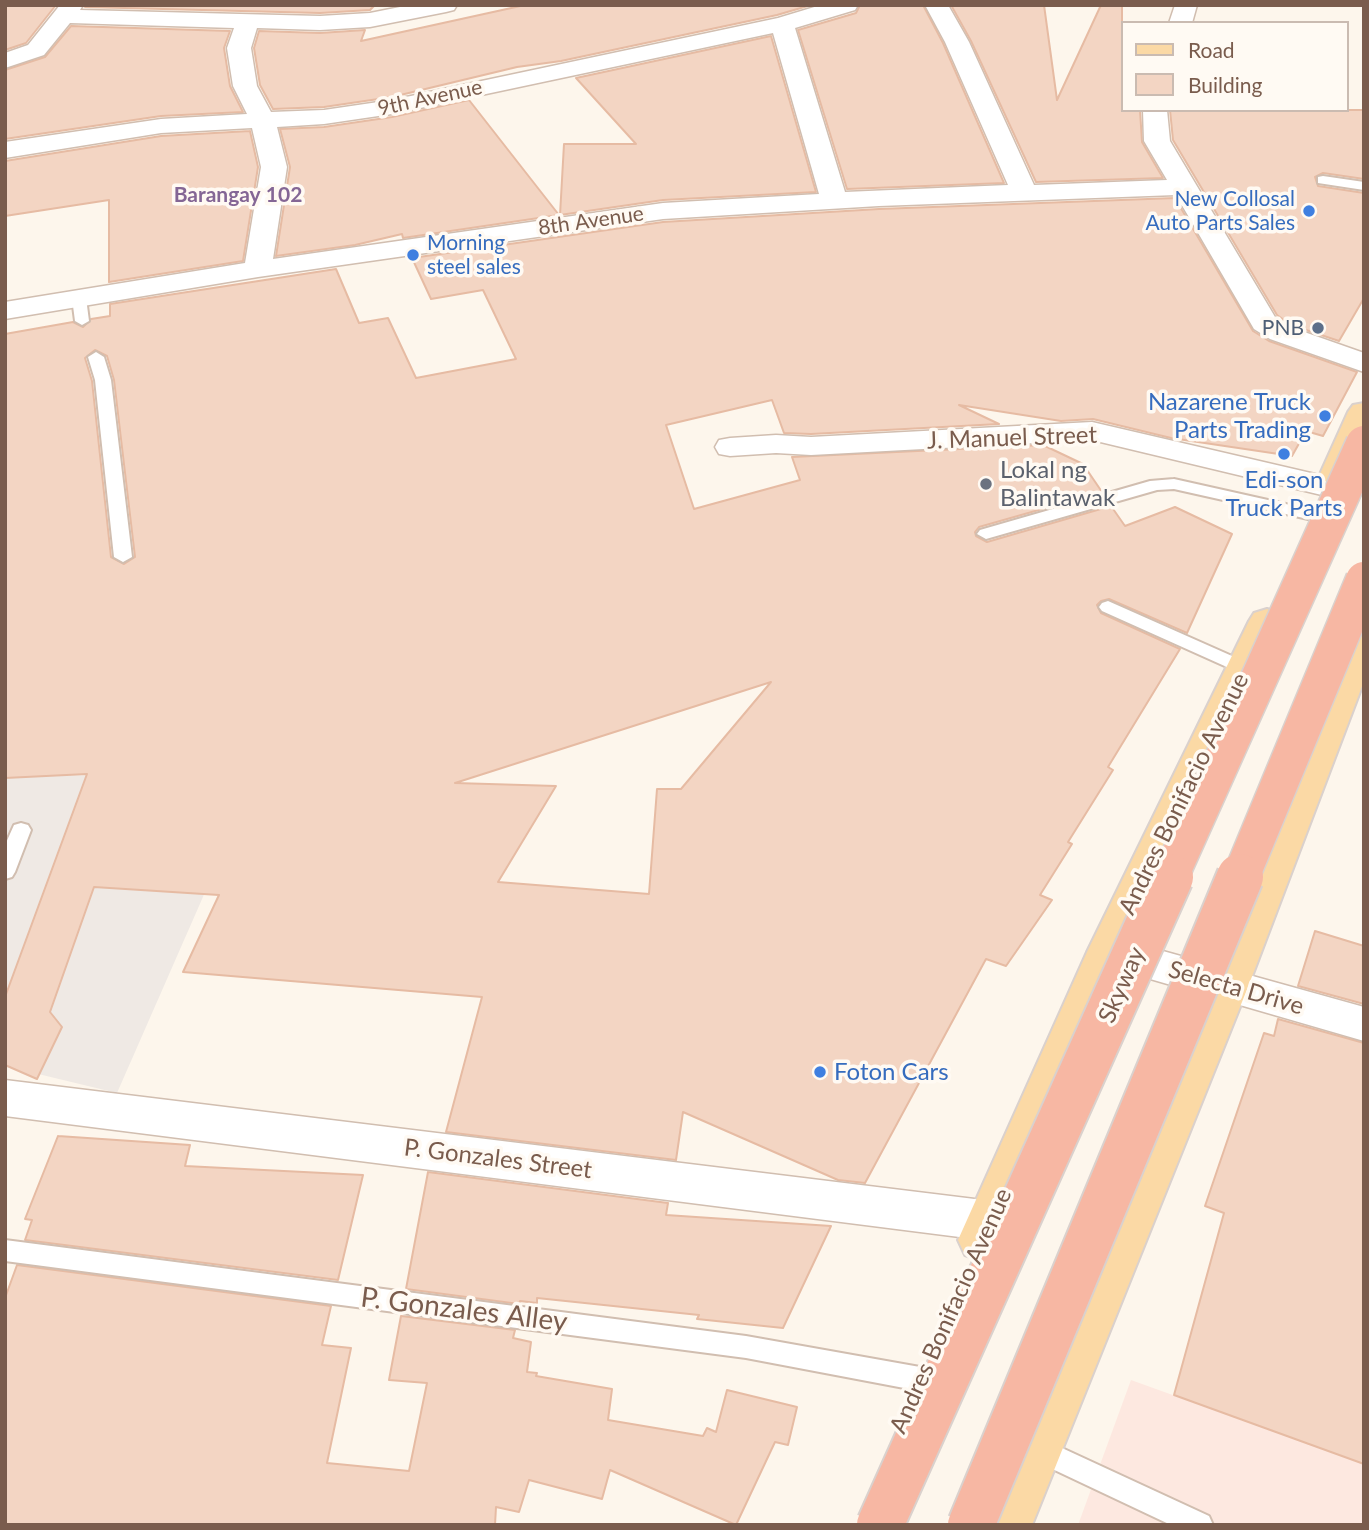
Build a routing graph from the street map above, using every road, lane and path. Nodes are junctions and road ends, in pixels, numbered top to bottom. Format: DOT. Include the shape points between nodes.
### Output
graph roads {
  1 [pos="446,5"];
  2 [pos="847,5"];
  3 [pos="936,5"];
  4 [pos="68,11"];
  5 [pos="248,22"];
  6 [pos="782,24"];
  7 [pos="5,61"];
  8 [pos="1155,112"];
  9 [pos="263,121"];
  10 [pos="5,150"];
  11 [pos="1323,180"];
  12 [pos="1364,186"];
  13 [pos="1182,187"];
  14 [pos="1024,192"];
  15 [pos="834,200"];
  16 [pos="258,269"];
  17 [pos="5,311"];
  18 [pos="96,357"];
  19 [pos="1364,363"];
  20 [pos="1364,412"];
  21 [pos="1364,444"];
  22 [pos="730,447"];
  23 [pos="1324,502"];
  24 [pos="986,534"];
  25 [pos="123,557"];
  26 [pos="1364,580"];
  27 [pos="1108,607"];
  28 [pos="1364,633"];
  29 [pos="1244,668"];
  30 [pos="21,830"];
  31 [pos="5,872"];
  32 [pos="1108,952"];
  33 [pos="1227,987"];
  34 [pos="1364,1024"];
  35 [pos="5,1098"];
  36 [pos="991,1221"];
  37 [pos="5,1250"];
  38 [pos="920,1379"];
  39 [pos="1036,1448"];
  40 [pos="857,1525"];
  41 [pos="880,1525"];
  42 [pos="971,1525"];
  43 [pos="1005,1525"];
  44 [pos="1200,1525"];
  1 -- 5 [label="street" via="370,20"];
  2 -- 6 [label="street, 9th Avenue"];
  3 -- 14 [label="street"];
  4 -- 5 [label="street"];
  4 -- 7 [label="street" via="36,50"];
  5 -- 9 [label="street" via="239,48 245,86"];
  6 -- 9 [label="street, 9th Avenue" via="391,107"];
  6 -- 15 [label="street"];
  8 -- 13 [label="street" via="1157,141"];
  9 -- 10 [label="street, 9th Avenue" via="161,127"];
  9 -- 16 [label="street" via="274,167"];
  11 -- 12 [label="lane"];
  13 -- 14 [label="street, 8th Avenue"];
  13 -- 19 [label="street" via="1264,323"];
  14 -- 15 [label="street, 8th Avenue"];
  15 -- 16 [label="street, 8th Avenue" via="663,211"];
  16 -- 17 [label="street, 8th Avenue" via="81,309"];
  18 -- 25 [label="lane" via="103,380"];
  20 -- 23 [label="main road, Andres Bonifacio Avenue"];
  21 -- 41 [label="highway, Skyway, bridge"];
  22 -- 23 [label="street, J. Manuel Street" via="1092,431"];
  23 -- 24 [label="lane" via="1276,505 1165,485"];
  23 -- 29 [label="main road, Andres Bonifacio Avenue"];
  26 -- 42 [label="highway, bridge"];
  27 -- 29 [label="lane"];
  28 -- 33 [label="main road"];
  29 -- 32 [label="main road, Andres Bonifacio Avenue"];
  30 -- 31 [label="lane"];
  32 -- 33 [label="street, Selecta Drive"];
  32 -- 36 [label="main road, Andres Bonifacio Avenue"];
  33 -- 34 [label="street, Selecta Drive"];
  33 -- 39 [label="main road"];
  35 -- 36 [label="street, P. Gonzales Street"];
  36 -- 38 [label="main road, Andres Bonifacio Avenue"];
  37 -- 38 [label="lane, P. Gonzales Alley" via="733,1345"];
  38 -- 40 [label="main road, Andres Bonifacio Avenue"];
  39 -- 43 [label="main road"];
  39 -- 44 [label="lane"];
}
